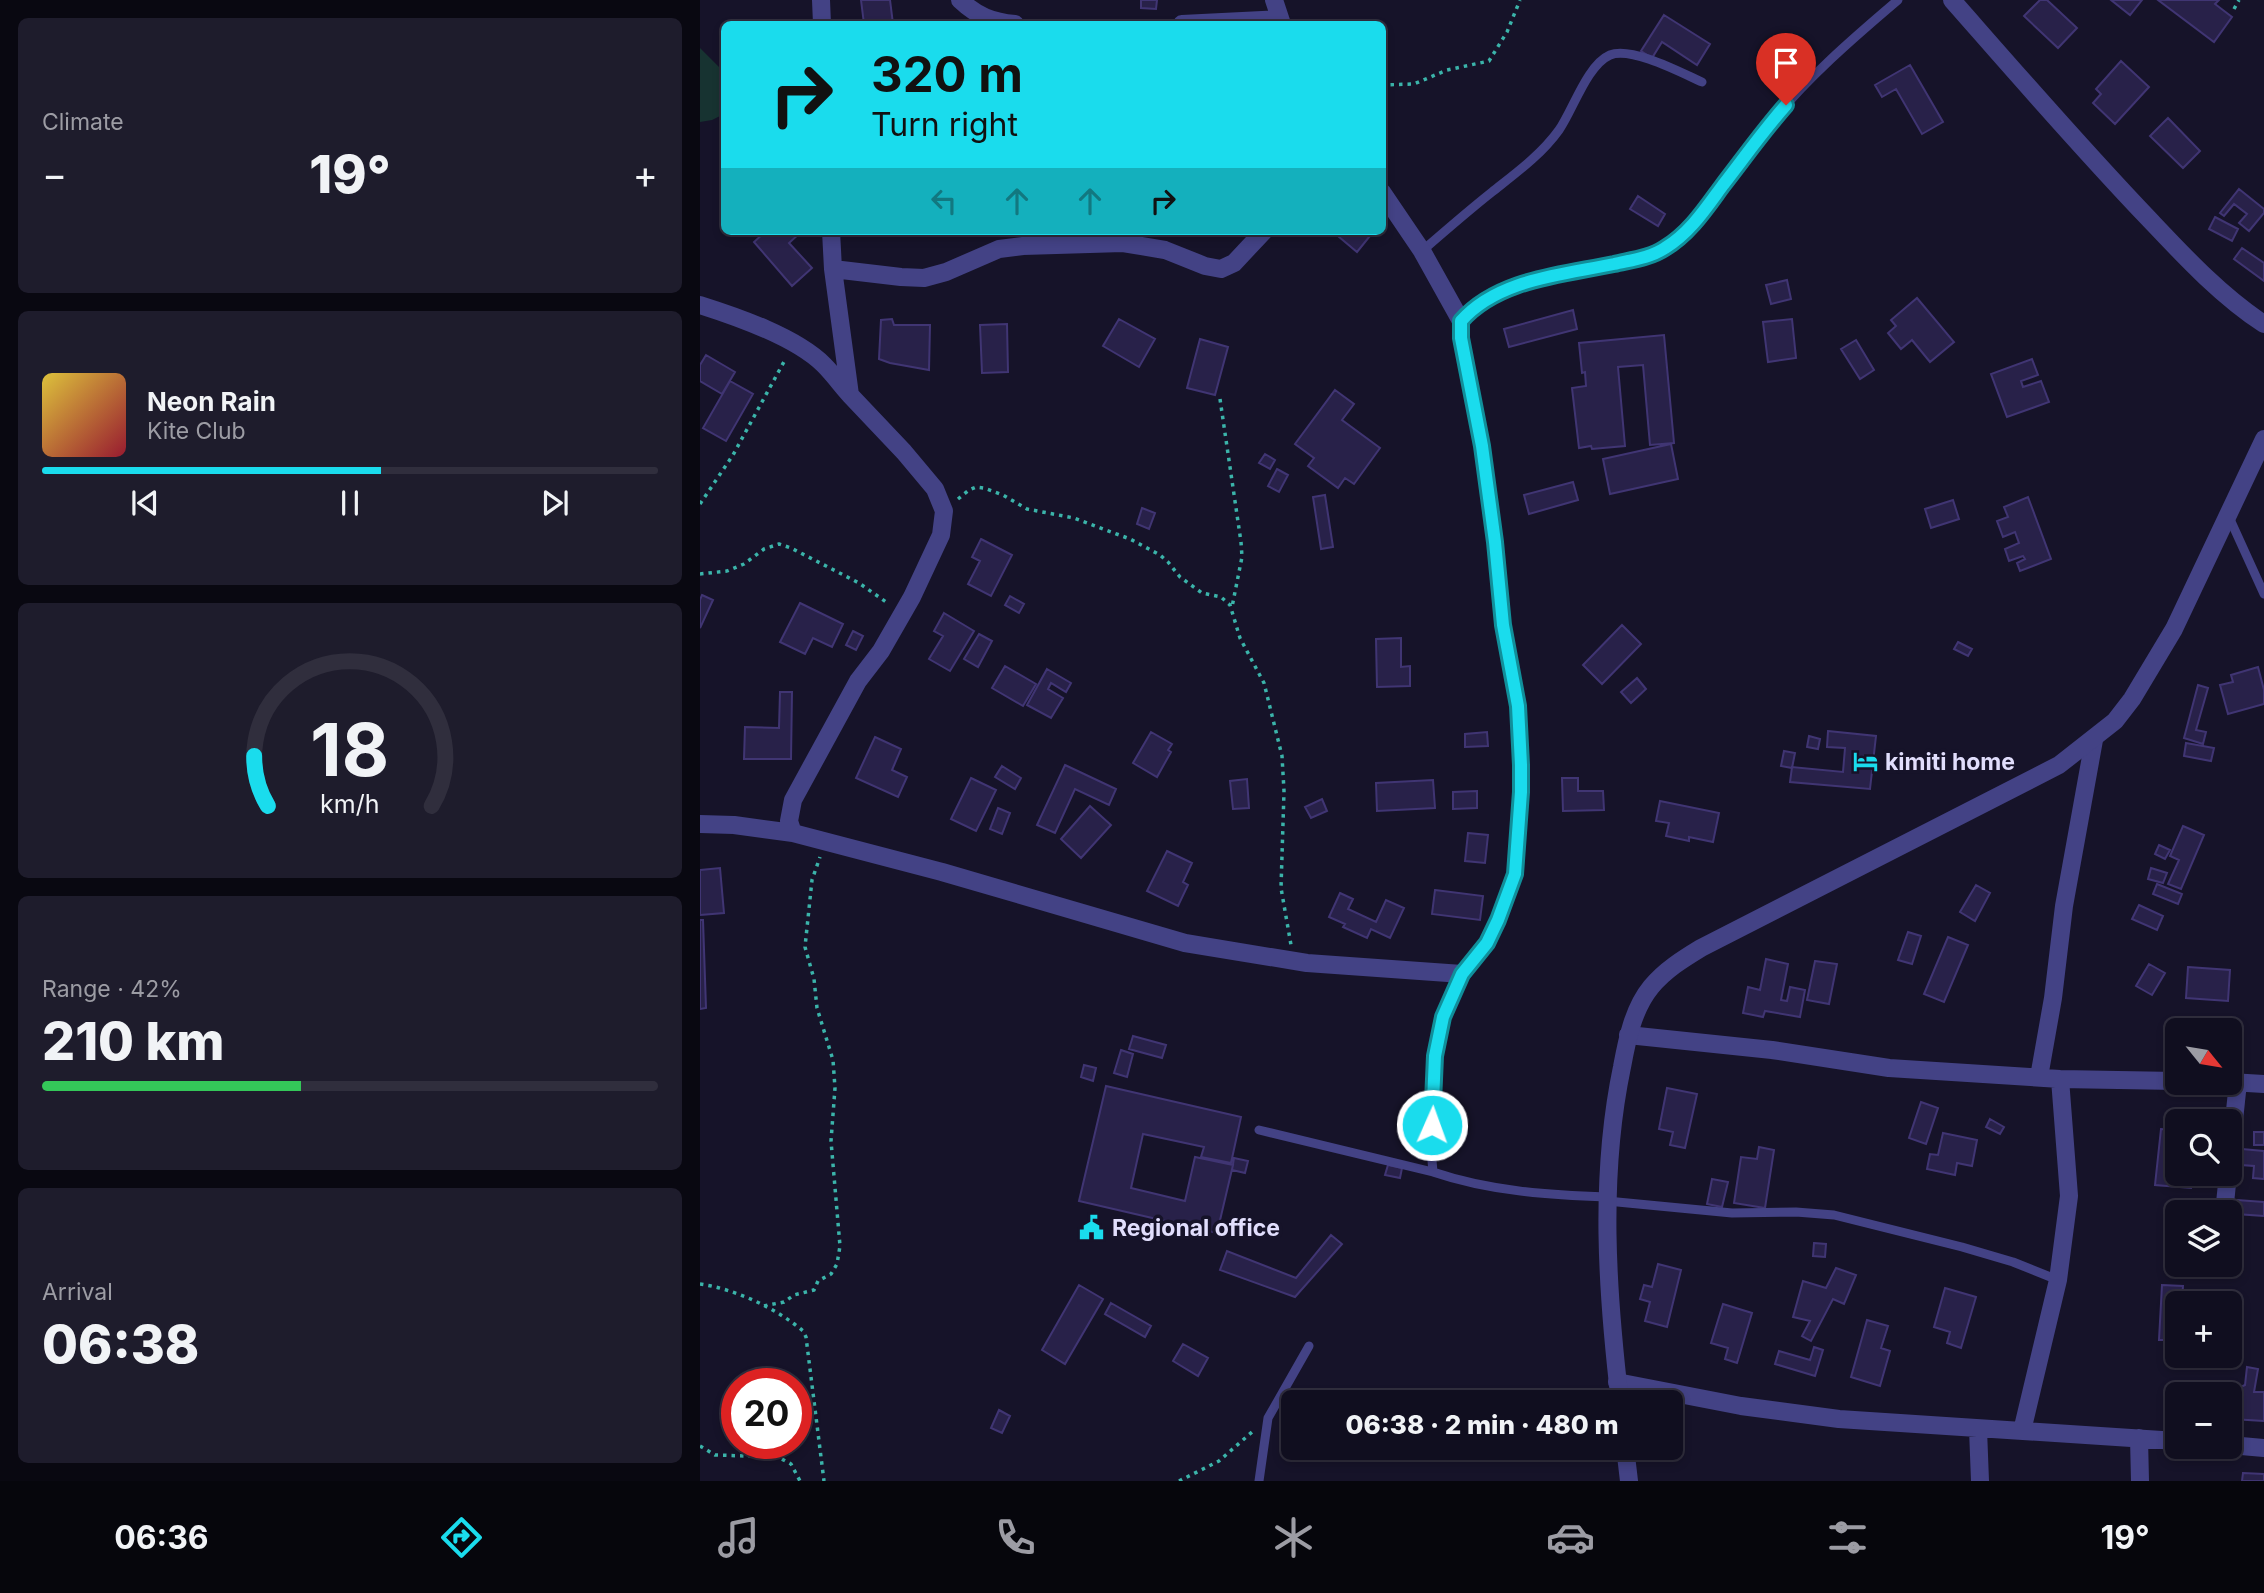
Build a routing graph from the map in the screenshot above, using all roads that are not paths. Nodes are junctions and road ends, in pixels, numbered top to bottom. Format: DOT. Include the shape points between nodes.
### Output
graph roads {
  1 [pos="821,0"];
  2 [pos="960,0"];
  3 [pos="1274,0"];
  4 [pos="1898,0"];
  5 [pos="1952,0"];
  6 [pos="822,21"];
  7 [pos="993,21"];
  8 [pos="1281,21"];
  9 [pos="1702,82"];
  10 [pos="1386,198"];
  11 [pos="831,235"];
  12 [pos="1260,235"];
  13 [pos="1422,251"];
  14 [pos="833,269"];
  15 [pos="700,305"];
  16 [pos="1461,321"];
  17 [pos="2264,324"];
  18 [pos="850,395"];
  19 [pos="2264,439"];
  20 [pos="2228,515"];
  21 [pos="2264,594"];
  22 [pos="2094,740"];
  23 [pos="700,824"];
  24 [pos="793,833"];
  25 [pos="1462,974"];
  26 [pos="1628,1035"];
  27 [pos="2039,1077"];
  28 [pos="2060,1079"];
  29 [pos="2165,1081"];
  30 [pos="2242,1083"];
  31 [pos="2264,1084"];
  32 [pos="1259,1130"];
  33 [pos="1433,1172"];
  34 [pos="1607,1199"];
  35 [pos="2057,1280"];
  36 [pos="1309,1346"];
  37 [pos="1618,1382"];
  38 [pos="1619,1390"];
  39 [pos="1978,1429"];
  40 [pos="2022,1430"];
  41 [pos="2139,1438"];
  42 [pos="2165,1440"];
  43 [pos="2242,1446"];
  44 [pos="2264,1448"];
  45 [pos="1627,1460"];
  46 [pos="1259,1481"];
  47 [pos="1629,1481"];
  48 [pos="1980,1481"];
  49 [pos="2140,1481"];
  1 -- 6 [label="street"];
  2 -- 7 [label="street"];
  3 -- 8 [label="street"];
  4 -- 16 [label="lane" via="1822,66 1769,125 1689,229 1664,249 1528,282 1490,296"];
  5 -- 17 [label="street" via="2179,251"];
  9 -- 13 [label="lane" via="1659,63 1612,54 1585,82 1560,129 1543,149"];
  10 -- 13 [label="street"];
  11 -- 14 [label="street"];
  12 -- 14 [label="street" via="1221,269 1165,250 1122,243 999,249 924,278"];
  13 -- 16 [label="street"];
  14 -- 18 [label="street"];
  15 -- 18 [label="street" via="757,324 794,344 823,363"];
  16 -- 25 [label="lane" via="1518,706 1521,765 1515,874 1487,943"];
  18 -- 24 [label="street" via="935,489 944,511 942,535 902,614 858,681 793,800 789,821"];
  19 -- 20 [label="street"];
  20 -- 21 [label="lane"];
  20 -- 22 [label="street" via="2174,629 2132,699"];
  22 -- 26 [label="street" via="2060,765 1701,948 1671,967 1650,989"];
  22 -- 27 [label="street"];
  23 -- 24 [label="street"];
  24 -- 25 [label="street" via="1185,943 1294,961"];
  25 -- 33 [label="lane" via="1443,1017 1435,1056"];
  26 -- 27 [label="street" via="1889,1068"];
  26 -- 34 [label="street" via="1616,1095"];
  27 -- 28 [label="street"];
  28 -- 29 [label="street"];
  28 -- 35 [label="street" via="2069,1196"];
  30 -- 31 [label="street"];
  32 -- 33 [label="lane"];
  33 -- 34 [label="lane" via="1497,1188"];
  34 -- 35 [label="lane" via="1732,1213 1834,1215 1962,1247"];
  34 -- 37 [label="street" via="1607,1258"];
  35 -- 40 [label="street"];
  36 -- 46 [label="lane" via="1268,1418"];
  37 -- 38 [label="street"];
  37 -- 39 [label="street" via="1839,1419"];
  39 -- 40 [label="street"];
  39 -- 48 [label="street"];
  40 -- 41 [label="street"];
  41 -- 42 [label="street"];
  41 -- 49 [label="street"];
  43 -- 44 [label="street"];
  45 -- 47 [label="street"];
}
